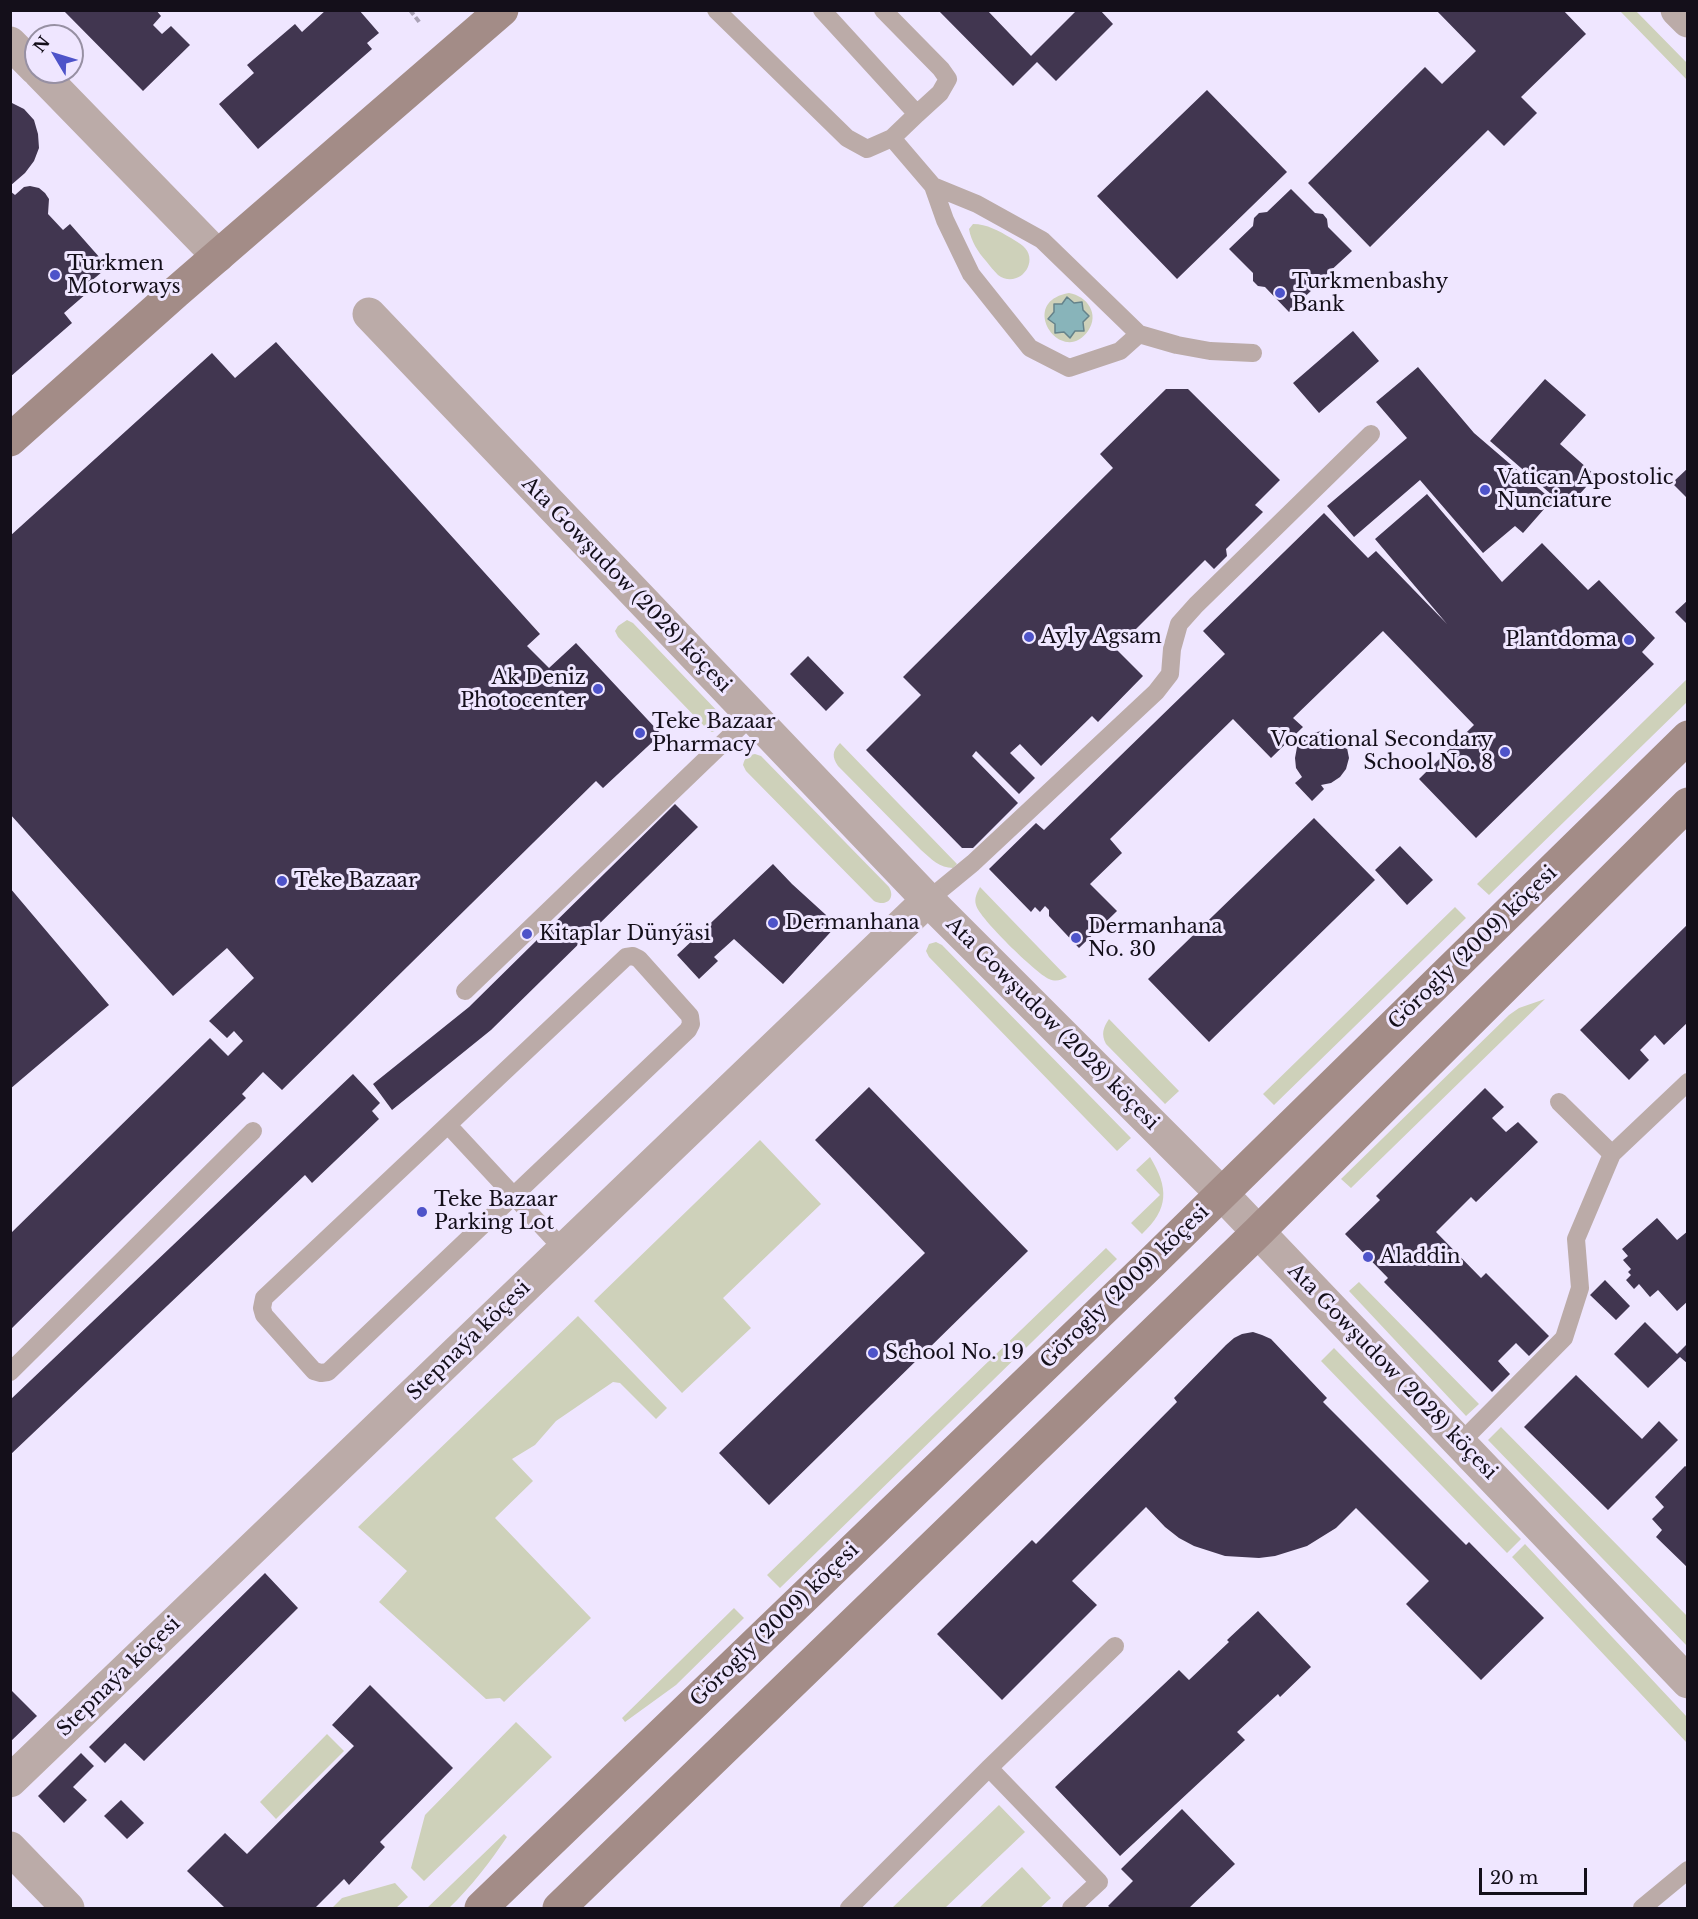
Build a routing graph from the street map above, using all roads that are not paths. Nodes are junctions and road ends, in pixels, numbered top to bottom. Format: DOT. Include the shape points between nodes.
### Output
graph roads {
  1 [pos="502,10"];
  2 [pos="716,10"];
  3 [pos="822,10"];
  4 [pos="883,10"];
  5 [pos="1677,10"];
  6 [pos="1688,21"];
  7 [pos="10,43"];
  8 [pos="24,58"];
  9 [pos="50,84"];
  10 [pos="917,114"];
  11 [pos="892,138"];
  12 [pos="933,186"];
  13 [pos="218,256"];
  14 [pos="369,314"];
  15 [pos="1139,334"];
  16 [pos="1253,353"];
  17 [pos="1371,434"];
  18 [pos="10,440"];
  19 [pos="751,716"];
  20 [pos="1688,737"];
  21 [pos="1688,804"];
  22 [pos="928,900"];
  23 [pos="465,992"];
  24 [pos="1688,1082"];
  25 [pos="1559,1102"];
  26 [pos="448,1125"];
  27 [pos="253,1131"];
  28 [pos="1612,1154"];
  29 [pos="1222,1194"];
  30 [pos="514,1196"];
  31 [pos="1258,1232"];
  32 [pos="564,1250"];
  33 [pos="10,1372"];
  34 [pos="1460,1443"];
  35 [pos="1115,1646"];
  36 [pos="1688,1682"];
  37 [pos="989,1768"];
  38 [pos="10,1781"];
  39 [pos="10,1848"];
  40 [pos="1688,1870"];
  41 [pos="68,1908"];
  42 [pos="481,1908"];
  43 [pos="559,1908"];
  44 [pos="849,1908"];
  45 [pos="1071,1908"];
  46 [pos="1642,1908"];
  1 -- 13 [label="main road"];
  2 -- 11 [label="lane" via="847,138 867,149"];
  3 -- 10 [label="lane"];
  4 -- 10 [label="lane" via="948,79 940,93"];
  5 -- 6 [label="street"];
  7 -- 8 [label="street"];
  9 -- 13 [label="street"];
  10 -- 11 [label="lane"];
  11 -- 12 [label="lane"];
  12 -- 15 [label="lane" via="977,204 1042,240"];
  12 -- 15 [label="lane" via="971,274 1030,348 1069,368 1120,351"];
  13 -- 18 [label="main road"];
  14 -- 19 [label="street, Ata Gowşudow (2028) köçesi"];
  15 -- 16 [label="lane" via="1210,351"];
  17 -- 22 [label="lane" via="1179,624 1170,674 1156,692"];
  19 -- 22 [label="street, Ata Gowşudow (2028) köçesi"];
  19 -- 23 [label="lane"];
  20 -- 29 [label="main road, Görogly (2009) köçesi"];
  21 -- 31 [label="main road"];
  22 -- 29 [label="street, Ata Gowşudow (2028) köçesi"];
  22 -- 32 [label="street, Stepnaýa köçesi"];
  24 -- 28 [label="lane"];
  25 -- 28 [label="lane"];
  26 -- 30 [label="lane"];
  26 -- 30 [label="lane" via="626,957 639,958 690,1017 688,1030"];
  26 -- 30 [label="lane" via="264,1298 264,1315 314,1371 328,1372"];
  27 -- 33 [label="lane"];
  28 -- 34 [label="lane" via="1576,1239 1580,1288 1564,1338"];
  29 -- 31 [label="street, Ata Gowşudow (2028) köçesi"];
  29 -- 42 [label="main road, Görogly (2009) köçesi"];
  30 -- 32 [label="lane"];
  31 -- 34 [label="street, Ata Gowşudow (2028) köçesi"];
  31 -- 43 [label="main road"];
  32 -- 38 [label="street, Stepnaýa köçesi"];
  34 -- 36 [label="street, Ata Gowşudow (2028) köçesi"];
  35 -- 37 [label="lane"];
  37 -- 44 [label="lane"];
  37 -- 45 [label="lane" via="1099,1882"];
  39 -- 41 [label="street"];
  40 -- 46 [label="lane"];
}
